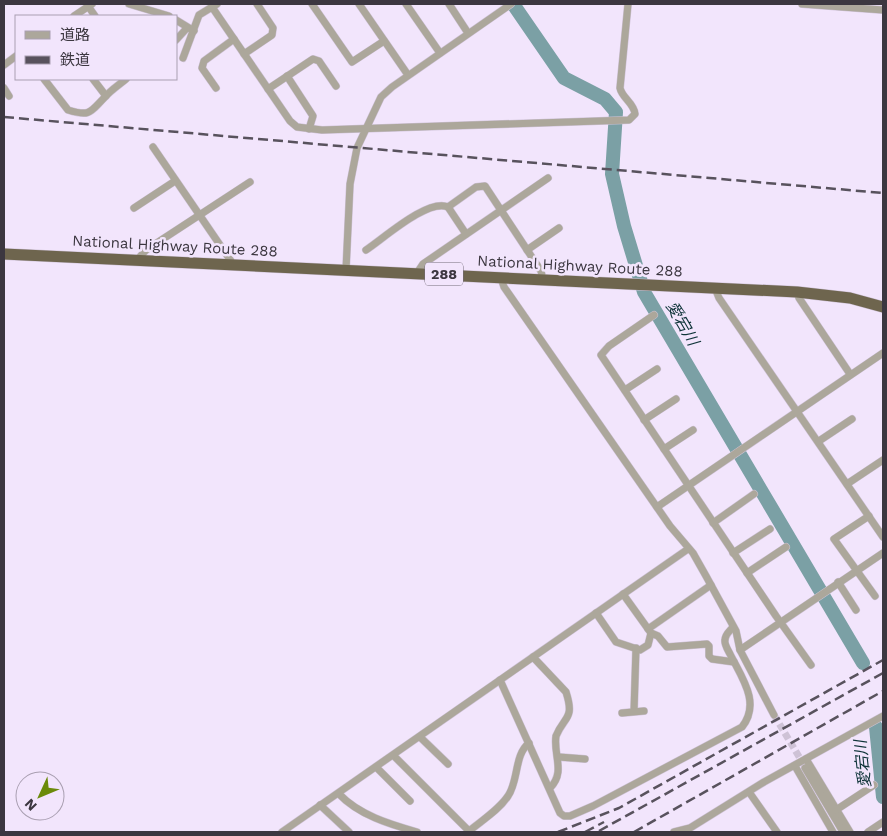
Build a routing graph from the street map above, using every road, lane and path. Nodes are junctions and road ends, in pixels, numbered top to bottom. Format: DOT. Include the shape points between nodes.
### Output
graph roads {
  1 [pos="129,4"];
  2 [pos="257,4"];
  3 [pos="312,4"];
  4 [pos="359,4"];
  5 [pos="406,4"];
  6 [pos="448,4"];
  7 [pos="495,4"];
  8 [pos="511,4"];
  9 [pos="628,4"];
  10 [pos="802,4"];
  11 [pos="813,4"];
  12 [pos="90,5"];
  13 [pos="215,5"];
  14 [pos="883,10"];
  15 [pos="500,11"];
  16 [pos="75,15"];
  17 [pos="167,15"];
  18 [pos="178,21"];
  19 [pos="190,30"];
  20 [pos="468,33"];
  21 [pos="178,39"];
  22 [pos="234,39"];
  23 [pos="384,41"];
  24 [pos="440,53"];
  25 [pos="244,54"];
  26 [pos="15,57"];
  27 [pos="182,58"];
  28 [pos="4,65"];
  29 [pos="408,75"];
  30 [pos="287,76"];
  31 [pos="45,80"];
  32 [pos="94,80"];
  33 [pos="125,80"];
  34 [pos="336,86"];
  35 [pos="4,88"];
  36 [pos="216,88"];
  37 [pos="268,89"];
  38 [pos="9,96"];
  39 [pos="106,96"];
  40 [pos="366,128"];
  41 [pos="309,129"];
  42 [pos="153,147"];
  43 [pos="548,178"];
  44 [pos="175,181"];
  45 [pos="250,182"];
  46 [pos="448,207"];
  47 [pos="134,208"];
  48 [pos="501,210"];
  49 [pos="199,216"];
  50 [pos="559,228"];
  51 [pos="466,234"];
  52 [pos="366,250"];
  53 [pos="527,250"];
  54 [pos="4,254"];
  55 [pos="138,260"];
  56 [pos="233,264"];
  57 [pos="346,270"];
  58 [pos="417,273"];
  59 [pos="501,278"];
  60 [pos="543,280"];
  61 [pos="715,288"];
  62 [pos="797,292"];
  63 [pos="883,307"];
  64 [pos="654,315"];
  65 [pos="883,353"];
  66 [pos="657,369"];
  67 [pos="850,374"];
  68 [pos="625,390"];
  69 [pos="676,399"];
  70 [pos="797,410"];
  71 [pos="852,419"];
  72 [pos="644,420"];
  73 [pos="693,430"];
  74 [pos="819,441"];
  75 [pos="664,449"];
  76 [pos="883,460"];
  77 [pos="847,484"];
  78 [pos="688,485"];
  79 [pos="754,494"];
  80 [pos="657,507"];
  81 [pos="869,516"];
  82 [pos="713,523"];
  83 [pos="770,529"];
  84 [pos="883,537"];
  85 [pos="786,548"];
  86 [pos="688,549"];
  87 [pos="733,553"];
  88 [pos="883,553"];
  89 [pos="856,570"];
  90 [pos="747,573"];
  91 [pos="838,582"];
  92 [pos="711,585"];
  93 [pos="623,594"];
  94 [pos="875,596"];
  95 [pos="856,610"];
  96 [pos="596,613"];
  97 [pos="781,621"];
  98 [pos="733,627"];
  99 [pos="649,631"];
  100 [pos="636,648"];
  101 [pos="740,650"];
  102 [pos="533,657"];
  103 [pos="734,662"];
  104 [pos="811,665"];
  105 [pos="500,680"];
  106 [pos="634,711"];
  107 [pos="644,711"];
  108 [pos="622,713"];
  109 [pos="774,715"];
  110 [pos="883,716"];
  111 [pos="420,736"];
  112 [pos="529,743"];
  113 [pos="394,756"];
  114 [pos="559,758"];
  115 [pos="585,759"];
  116 [pos="806,760"];
  117 [pos="448,764"];
  118 [pos="795,766"];
  119 [pos="377,768"];
  120 [pos="805,768"];
  121 [pos="874,785"];
  122 [pos="550,788"];
  123 [pos="749,792"];
  124 [pos="339,794"];
  125 [pos="410,801"];
  126 [pos="320,805"];
  127 [pos="836,810"];
  128 [pos="883,822"];
  129 [pos="296,823"];
  130 [pos="691,830"];
  131 [pos="282,832"];
  132 [pos="291,832"];
  133 [pos="349,832"];
  134 [pos="417,832"];
  135 [pos="468,832"];
  136 [pos="674,832"];
  137 [pos="777,832"];
  138 [pos="833,832"];
  139 [pos="842,832"];
  140 [pos="850,832"];
  141 [pos="868,832"];
  1 -- 17 [label="street"];
  2 -- 25 [label="street" via="273,28 272,35"];
  3 -- 23 [label="street" via="352,62"];
  4 -- 23 [label="street"];
  5 -- 24 [label="street"];
  6 -- 20 [label="street"];
  7 -- 15 [label="street"];
  8 -- 15 [label="street"];
  9 -- 40 [label="street" via="620,88 634,108 635,114 629,120"];
  10 -- 11 [label="street"];
  11 -- 14 [label="street"];
  12 -- 16 [label="street"];
  13 -- 19 [label="street" via="202,12"];
  13 -- 22 [label="street"];
  15 -- 20 [label="street"];
  18 -- 19 [label="street"];
  19 -- 21 [label="street"];
  19 -- 27 [label="street"];
  20 -- 24 [label="street"];
  22 -- 25 [label="street"];
  22 -- 36 [label="street" via="204,61 202,68"];
  23 -- 29 [label="street"];
  24 -- 29 [label="street"];
  25 -- 37 [label="street"];
  26 -- 28 [label="street"];
  29 -- 40 [label="street" via="383,94"];
  30 -- 34 [label="street" via="313,58 319,61"];
  30 -- 37 [label="street"];
  30 -- 41 [label="street" via="313,116"];
  31 -- 39 [label="street" via="68,110 95,110"];
  32 -- 39 [label="street"];
  33 -- 39 [label="street"];
  35 -- 38 [label="street"];
  37 -- 41 [label="street" via="294,125"];
  40 -- 41 [label="street"];
  40 -- 57 [label="street" via="357,148 350,184"];
  42 -- 44 [label="street"];
  43 -- 48 [label="street"];
  44 -- 47 [label="street"];
  44 -- 49 [label="street"];
  45 -- 49 [label="street"];
  46 -- 48 [label="street" via="482,186 487,188"];
  46 -- 51 [label="street"];
  46 -- 52 [label="street" via="437,205 419,213"];
  48 -- 51 [label="street"];
  48 -- 53 [label="street"];
  49 -- 55 [label="street" via="146,250"];
  49 -- 56 [label="street"];
  50 -- 53 [label="street"];
  51 -- 58 [label="street" via="424,264"];
  53 -- 60 [label="street"];
  54 -- 55 [label="highway, National Highway Route 288 / 288"];
  55 -- 56 [label="highway, National Highway Route 288 / 288"];
  56 -- 57 [label="highway, National Highway Route 288 / 288"];
  57 -- 58 [label="highway, National Highway Route 288 / 288"];
  58 -- 59 [label="highway, National Highway Route 288 / 288"];
  59 -- 60 [label="highway, National Highway Route 288 / 288"];
  59 -- 80 [label="street" via="504,287"];
  60 -- 61 [label="highway, National Highway Route 288 / 288"];
  61 -- 62 [label="highway, National Highway Route 288 / 288"];
  61 -- 70 [label="street"];
  62 -- 63 [label="highway, National Highway Route 288 / 288" via="841,296"];
  62 -- 67 [label="street"];
  64 -- 68 [label="street" via="601,353"];
  65 -- 67 [label="street"];
  66 -- 68 [label="street"];
  67 -- 70 [label="street"];
  68 -- 72 [label="street"];
  69 -- 72 [label="street"];
  70 -- 74 [label="street"];
  70 -- 78 [label="street"];
  71 -- 74 [label="street"];
  72 -- 75 [label="street"];
  73 -- 75 [label="street"];
  74 -- 77 [label="street"];
  75 -- 78 [label="street"];
  76 -- 77 [label="street"];
  77 -- 81 [label="street"];
  78 -- 80 [label="street"];
  78 -- 82 [label="street"];
  79 -- 82 [label="street"];
  80 -- 86 [label="street"];
  81 -- 84 [label="street"];
  81 -- 89 [label="street" via="834,539"];
  82 -- 87 [label="street"];
  83 -- 87 [label="street"];
  85 -- 90 [label="street"];
  86 -- 92 [label="street"];
  86 -- 93 [label="street"];
  87 -- 90 [label="street"];
  88 -- 89 [label="street"];
  89 -- 91 [label="street"];
  89 -- 94 [label="street"];
  90 -- 97 [label="street"];
  91 -- 95 [label="street"];
  91 -- 97 [label="street"];
  92 -- 98 [label="street"];
  92 -- 99 [label="street"];
  93 -- 96 [label="street"];
  93 -- 99 [label="street"];
  96 -- 100 [label="street" via="614,639"];
  96 -- 102 [label="street"];
  97 -- 101 [label="street"];
  97 -- 104 [label="street"];
  98 -- 101 [label="street"];
  98 -- 103 [label="street" via="724,639"];
  99 -- 100 [label="street" via="648,645 640,650"];
  99 -- 103 [label="street" via="667,647 707,644 712,659"];
  100 -- 106 [label="street"];
  101 -- 109 [label="street"];
  102 -- 105 [label="street"];
  102 -- 114 [label="street" via="568,698 568,717 556,736"];
  103 -- 122 [label="street" via="749,692 752,706 746,722 737,730 570,816 561,815"];
  105 -- 111 [label="street"];
  105 -- 112 [label="street"];
  106 -- 107 [label="street"];
  106 -- 108 [label="street"];
  110 -- 116 [label="street"];
  111 -- 113 [label="street"];
  111 -- 117 [label="street"];
  112 -- 122 [label="street"];
  112 -- 135 [label="street" via="522,750 508,796"];
  113 -- 119 [label="street"];
  113 -- 135 [label="street"];
  114 -- 115 [label="street"];
  114 -- 122 [label="street" via="556,778"];
  116 -- 118 [label="street"];
  116 -- 127 [label="street"];
  118 -- 123 [label="street"];
  118 -- 138 [label="street"];
  119 -- 124 [label="street"];
  119 -- 125 [label="street"];
  120 -- 139 [label="street"];
  121 -- 127 [label="street"];
  123 -- 130 [label="street"];
  123 -- 137 [label="street"];
  124 -- 126 [label="street"];
  124 -- 134 [label="street" via="383,822"];
  126 -- 129 [label="street"];
  126 -- 133 [label="street"];
  127 -- 140 [label="street"];
  128 -- 141 [label="street"];
  129 -- 131 [label="street"];
  129 -- 132 [label="street"];
  130 -- 136 [label="street"];
}
